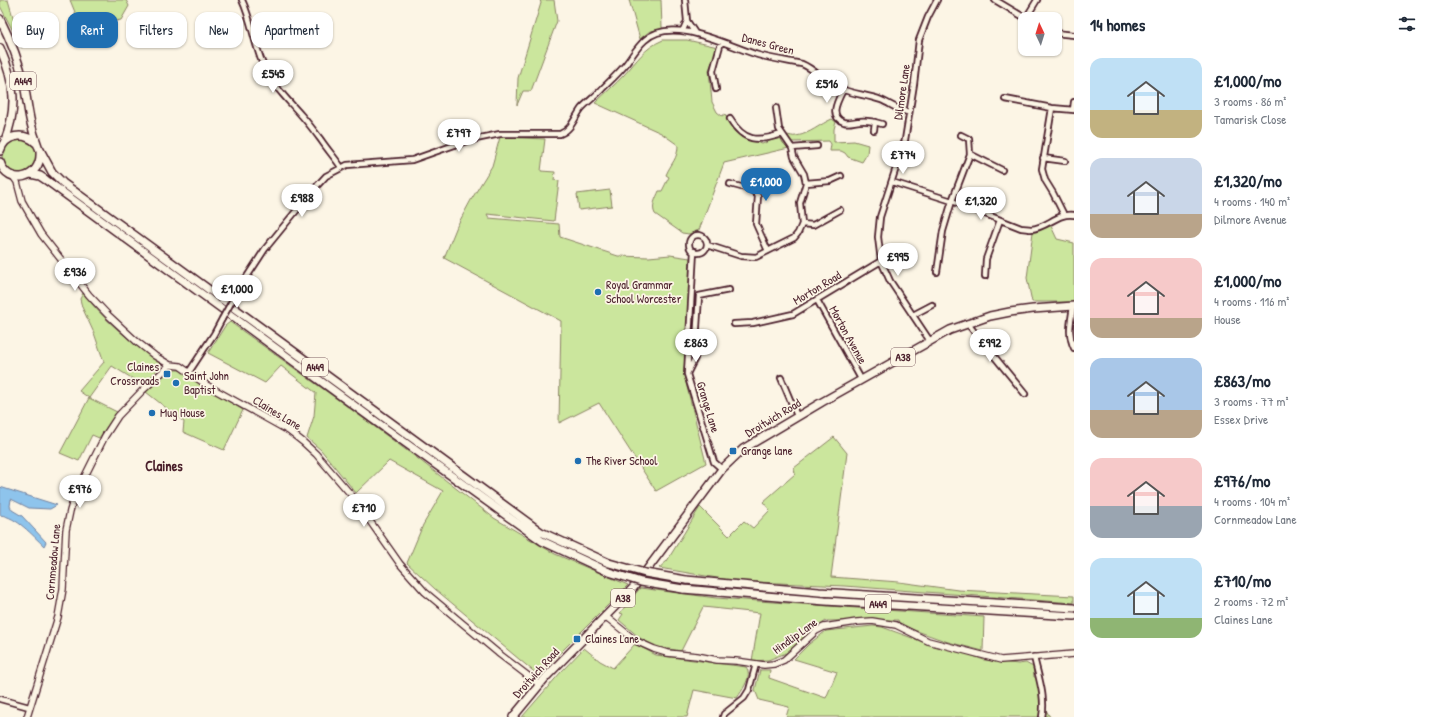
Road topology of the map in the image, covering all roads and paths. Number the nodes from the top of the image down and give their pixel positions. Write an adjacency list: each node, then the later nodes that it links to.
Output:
1 (242, 0): 38 (street)
2 (685, 0): 9 (street)
3 (938, 0): 23 (street, Dilmore Lane)
4 (996, 0): 7 (street)
5 (1036, 0): 6 (street)
6 (1030, 12)
7 (1018, 13)
8 (0, 19): 31 (main road, A449)
9 (688, 21): 10 (street); 11 (street)
10 (683, 30): 11 (street, Danes Green); 38 (street, Danes Green)
11 (696, 33): 14 (street, Danes Green)
12 (1062, 34): 13 (street)
13 (1074, 35)
14 (721, 42): 16 (street); 17 (street, Danes Green)
15 (0, 48): 32 (main road, A449)
16 (716, 89)
17 (843, 90): 23 (street, Danes Green); 25 (street)
18 (1005, 99): 21 (street)
19 (1074, 102): 22 (street)
20 (776, 108): 28 (street)
21 (1052, 108): 22 (street); 35 (street)
22 (1073, 110)
23 (909, 112): 44 (street, Dilmore Lane)
24 (730, 118): 28 (street)
25 (875, 122): 26 (street); 27 (street)
26 (882, 124)
27 (874, 130)
28 (782, 134): 33 (street)
29 (961, 135): 34 (street)
30 (817, 146): 33 (street)
31 (39, 147): 32 (main road); 42 (main road); 77 (main road, A449, bridge)
32 (1, 148)
33 (792, 148): 45 (street)
34 (970, 154): 39 (street); 48 (street)
35 (1043, 158): 36 (street); 50 (street)
36 (1064, 161)
37 (0, 162): 41 (main road)
38 (341, 167): 70 (street, bridge)
39 (1002, 170)
40 (0, 171): 41 (main road)
41 (10, 174): 42 (main road); 47 (street, Claines Lane)
42 (28, 175): 47 (street); 79 (main road, A449, bridge)
43 (841, 176): 45 (street)
44 (892, 182): 48 (street); 57 (street, Dilmore Lane)
45 (806, 183): 53 (street)
46 (730, 184): 56 (street)
47 (18, 189): 69 (street, Claines Lane)
48 (952, 201): 52 (street); 58 (street)
49 (840, 210): 53 (street)
50 (1064, 215): 51 (street); 52 (street)
51 (1074, 215)
52 (1000, 220): 59 (street)
53 (802, 224): 56 (street)
54 (707, 245): 55 (street); 55 (street); 56 (street)
55 (694, 251): 71 (street, Grange Lane)
56 (768, 251)
57 (882, 261): 61 (street, Morton Road); 64 (street, Dilmore Lane)
58 (937, 272)
59 (985, 276)
60 (728, 290): 71 (street)
61 (817, 300): 66 (street, Morton Road); 73 (street, Morton Avenue)
62 (932, 305): 64 (street)
63 (1073, 306): 65 (main road, Droitwich Road / A38); 68 (street)
64 (913, 315): 67 (street, Dilmore Lane)
65 (968, 323): 67 (main road, Droitwich Road / A38); 74 (street)
66 (734, 324)
67 (930, 341): 73 (main road, Droitwich Road / A38)
68 (1074, 348)
69 (170, 365): 70 (street, Claines Lane); 85 (street, Cornmeadow Lane)
70 (189, 372): 83 (street, Claines Lane)
71 (687, 374): 76 (street, Grange Lane)
72 (781, 378): 75 (street)
73 (861, 380): 75 (main road, Droitwich Road / A38)
74 (1025, 394)
75 (797, 416): 76 (main road, Droitwich Road / A38)
76 (722, 468): 78 (main road, Droitwich Road / A38)
77 (1074, 608)
78 (606, 616): 82 (street, Hindlip Lane); 83 (main road, Droitwich Road / A38)
79 (1074, 616)
80 (1074, 654): 81 (street, Hindlip Lane)
81 (1034, 657): 82 (street, Hindlip Lane); 89 (street)
82 (756, 664): 88 (street)
83 (540, 684): 87 (main road, Droitwich Road / A38)
84 (0, 699): 85 (street)
85 (29, 707): 86 (street, Cornmeadow Lane)
86 (27, 717)
87 (513, 717)
88 (723, 717)
89 (1042, 717)

